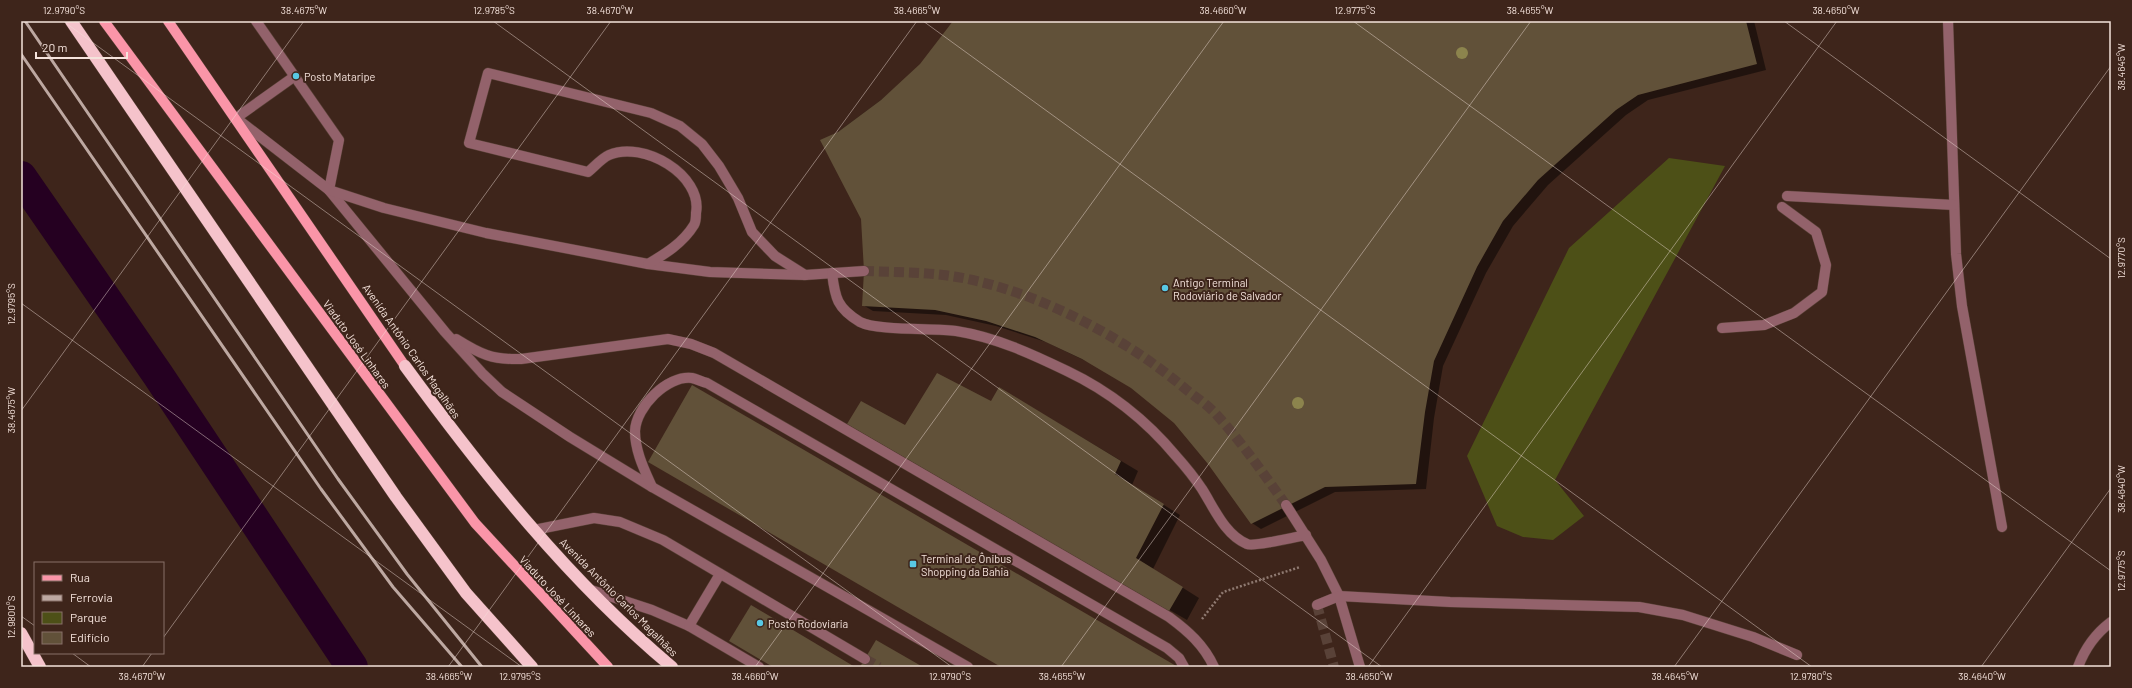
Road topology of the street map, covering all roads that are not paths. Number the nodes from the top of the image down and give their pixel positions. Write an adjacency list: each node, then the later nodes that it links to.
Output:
1 (71, 21): 34 (highway)
2 (104, 21): 35 (main road, Viaduto José Linhares)
3 (168, 21): 7 (main road, Avenida Antônio Carlos Magalhães)
4 (256, 21): 6 (street)
5 (1948, 21): 10 (street)
6 (295, 76): 7 (street); 8 (street)
7 (236, 118): 8 (street); 18 (main road, Avenida Antônio Carlos Magalhães)
8 (329, 190): 12 (street); 17 (street)
9 (1786, 196): 10 (street)
10 (1954, 205): 21 (street)
11 (1782, 207): 16 (street)
12 (648, 264): 15 (street); 15 (street)
13 (864, 271): 14 (street)
14 (832, 273): 15 (street); 23 (street)
15 (805, 275)
16 (1722, 328)
17 (446, 332): 19 (street); 40 (street)
18 (405, 366): 22 (highway, Avenida Antônio Carlos Magalhães)
19 (652, 487): 38 (street); 39 (street)
20 (1286, 505): 23 (street)
21 (2002, 527)
22 (534, 530): 24 (street); 25 (highway, Avenida Antônio Carlos Magalhães)
23 (1306, 535): 26 (street)
24 (720, 574): 29 (street); 32 (street)
25 (591, 590): 29 (street); 36 (highway, Avenida Antônio Carlos Magalhães)
26 (1338, 596): 27 (street); 31 (street); 41 (street)
27 (1317, 605)
28 (2111, 622): 42 (street)
29 (689, 626): 37 (street)
30 (21, 633): 33 (highway)
31 (1797, 654)
32 (865, 659)
33 (40, 667)
34 (532, 667)
35 (608, 667)
36 (672, 667)
37 (759, 667)
38 (968, 667)
39 (1184, 667)
40 (1214, 667)
41 (1360, 667)
42 (2078, 667)

